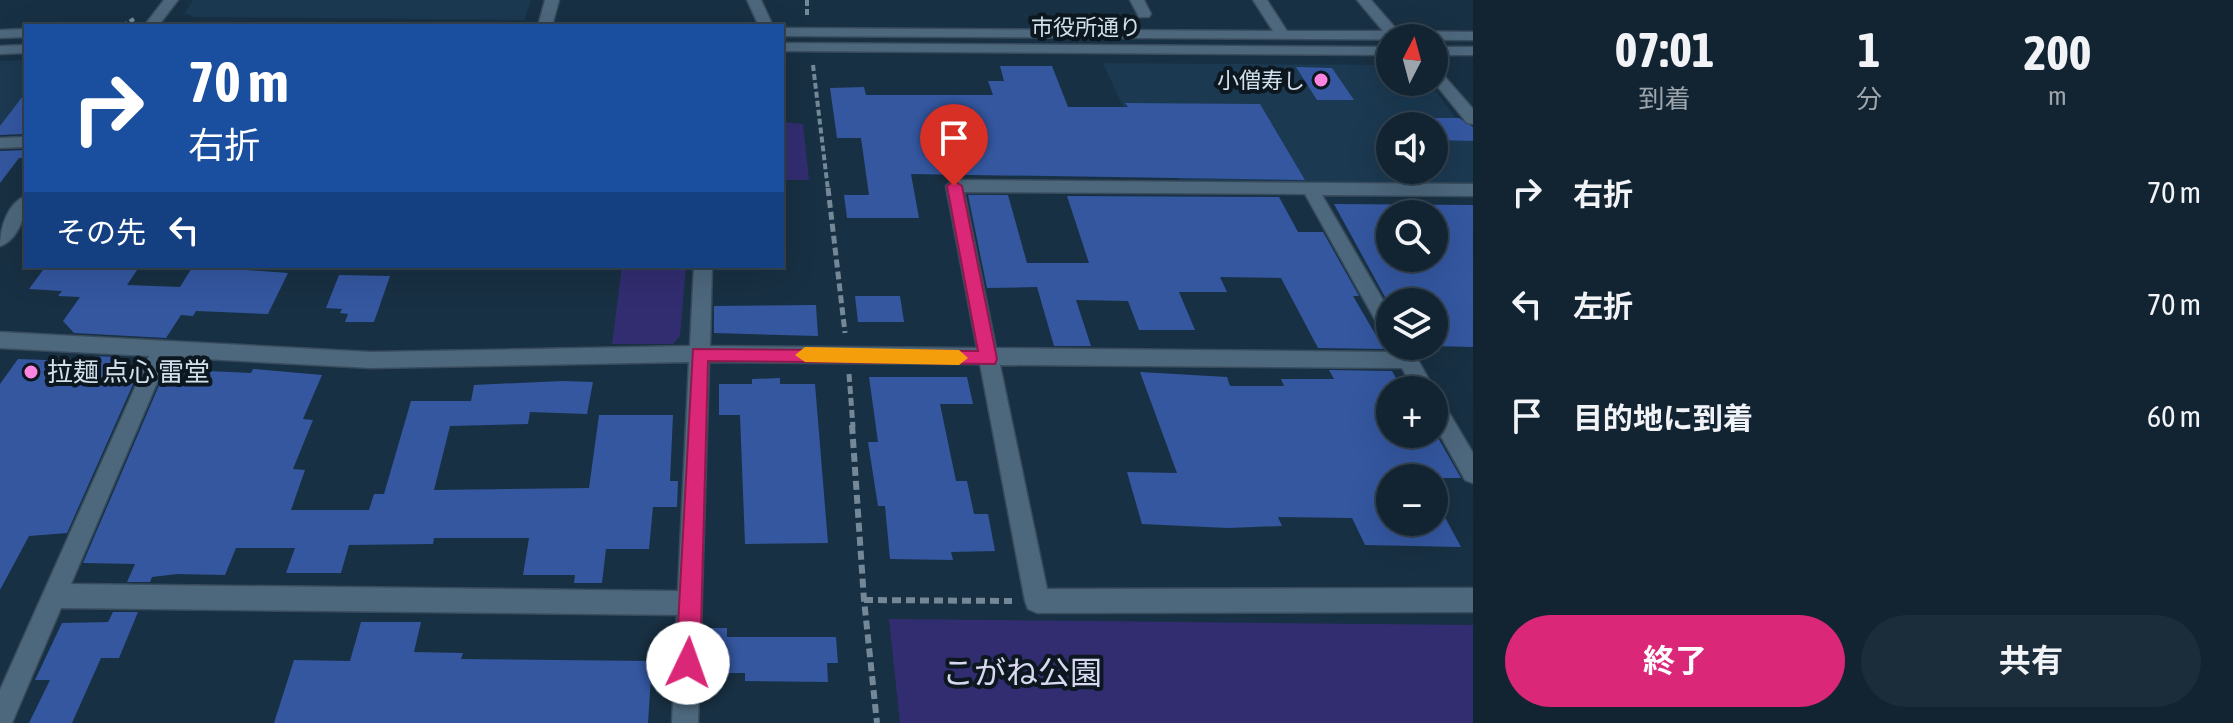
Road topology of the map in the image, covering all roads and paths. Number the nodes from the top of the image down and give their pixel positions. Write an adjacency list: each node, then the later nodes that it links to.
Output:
1 (171, 0): 8 (street)
2 (552, 0): 9 (street)
3 (754, 0): 10 (street)
4 (1137, 0): 7 (street)
5 (1260, 0): 15 (street)
6 (1364, 0): 11 (street)
7 (1144, 14)
8 (153, 24)
9 (546, 24)
10 (765, 24)
11 (1381, 24)
12 (784, 32): 15 (street, 市役所通り)
13 (24, 33): 14 (street)
14 (0, 34)
15 (1284, 36): 18 (street, 市役所通り)
16 (1473, 36): 17 (street, 市役所通り)
17 (1448, 38)
18 (1376, 41)
19 (1376, 42): 20 (street, 市役所通り)
20 (784, 47)
21 (24, 49): 22 (street)
22 (0, 50)
23 (1448, 51): 24 (street)
24 (1473, 51)
25 (1448, 90): 26 (street)
26 (1473, 119)
27 (24, 142): 28 (street)
28 (0, 143)
29 (1311, 190): 30 (street); 34 (street); 39 (street)
30 (1473, 190)
31 (24, 205): 32 (street)
32 (0, 240)
33 (703, 268): 38 (street)
34 (1376, 304)
35 (0, 340): 36 (street)
36 (162, 349): 38 (street); 42 (street)
37 (1376, 353): 39 (street)
38 (699, 354): 39 (street); 46 (street)
39 (988, 359): 45 (street)
40 (1448, 429): 41 (street)
41 (1473, 473)
42 (52, 596): 46 (street); 47 (street)
43 (864, 600): 45 (path)
44 (1473, 600): 45 (street)
45 (1037, 601)
46 (691, 603): 48 (street)
47 (0, 720)
48 (685, 723)

